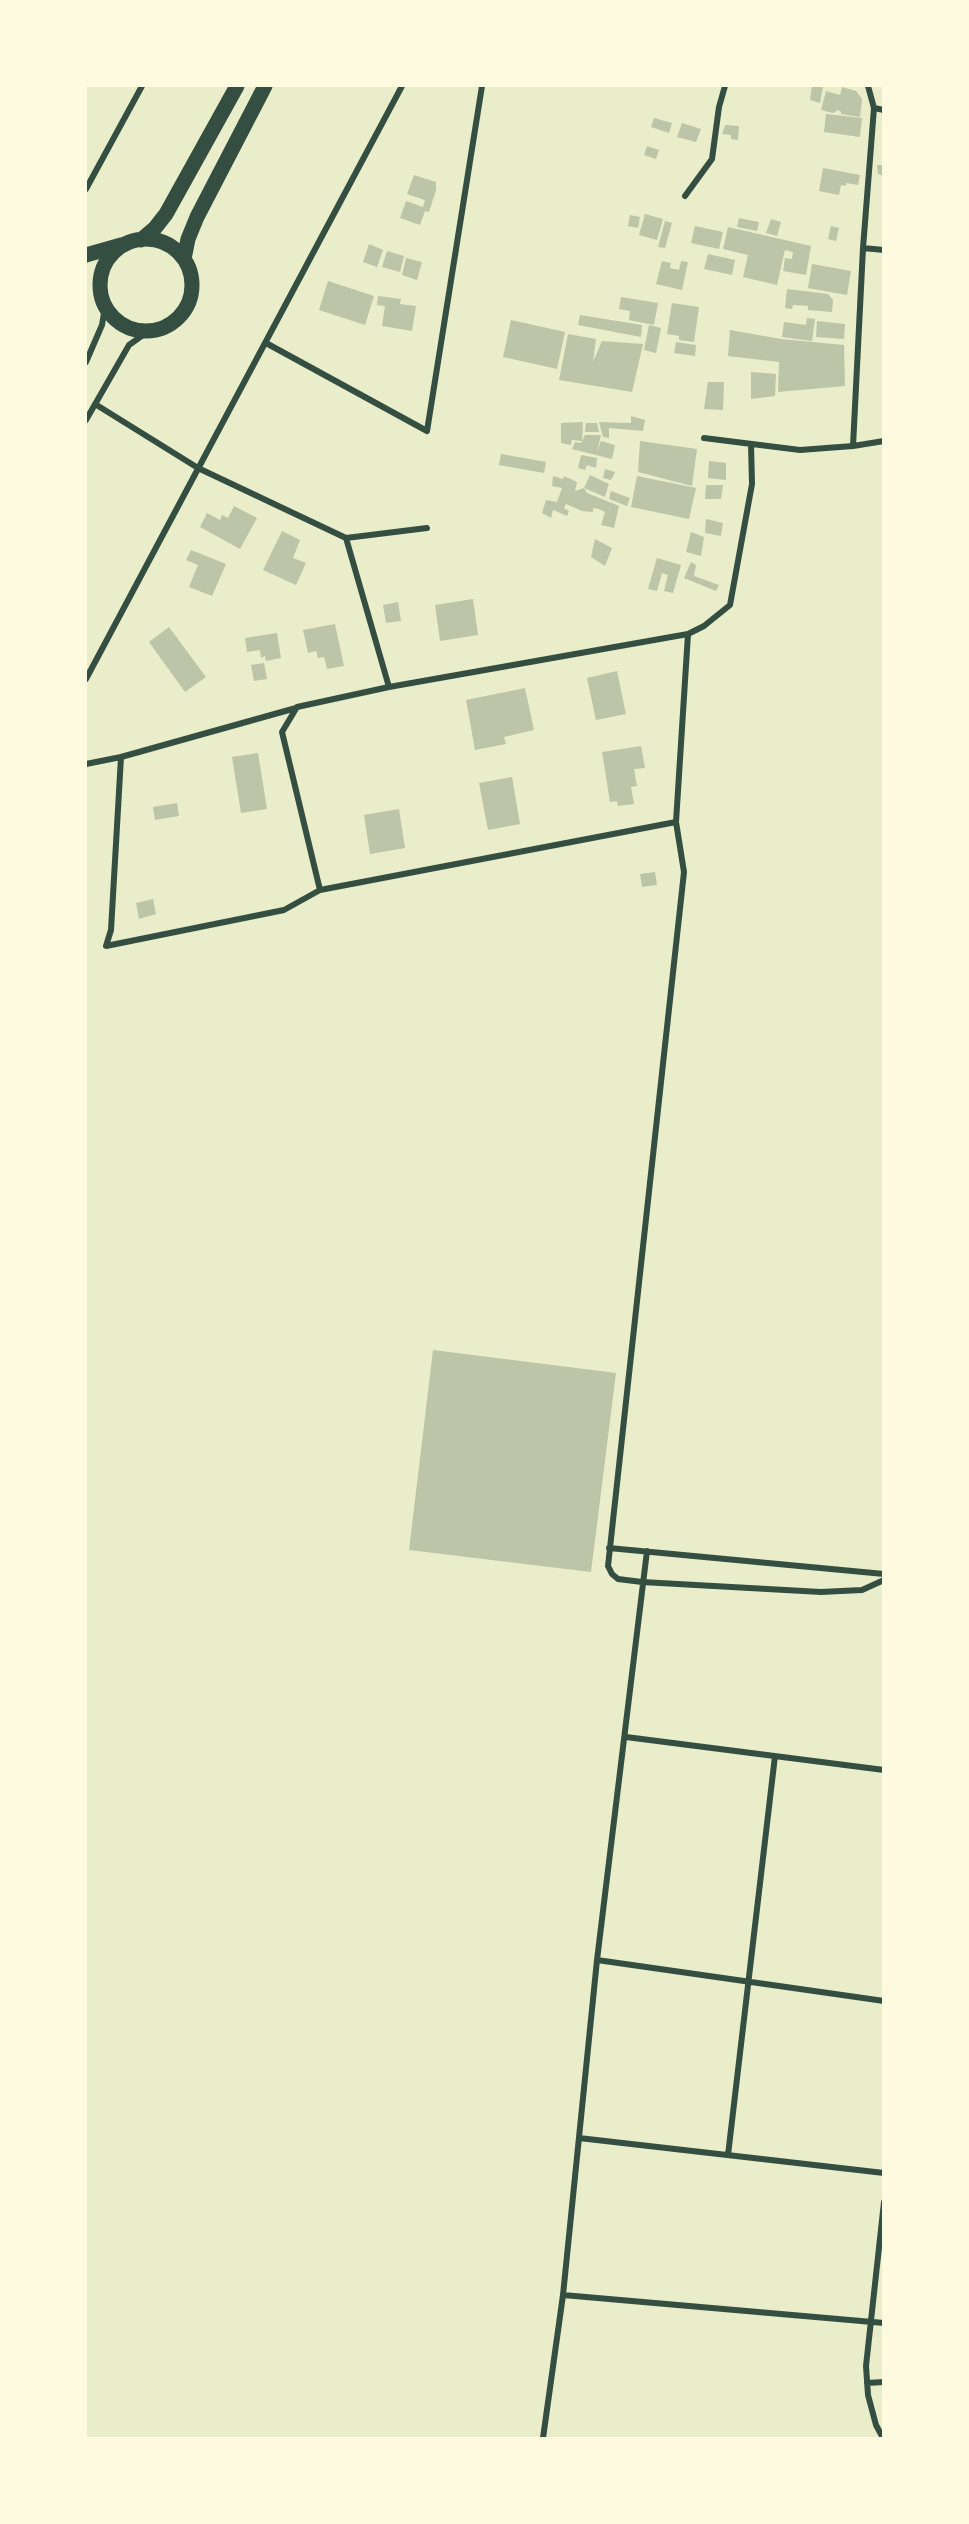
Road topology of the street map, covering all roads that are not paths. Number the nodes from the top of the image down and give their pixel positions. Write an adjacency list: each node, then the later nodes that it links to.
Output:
1 (142, 86): 10 (street)
2 (237, 86): 12 (main road)
3 (265, 86): 16 (main road)
4 (402, 86): 20 (street)
5 (482, 86): 20 (street)
6 (725, 86): 11 (street)
7 (868, 86): 8 (street)
8 (874, 108): 9 (street); 13 (street)
9 (884, 110)
10 (86, 189)
11 (685, 196)
12 (134, 242): 15 (main road); 16 (main road); 18 (main road)
13 (863, 248): 14 (street); 27 (street)
14 (884, 250)
15 (86, 255)
16 (184, 259): 19 (main road)
17 (86, 291): 18 (main road)
18 (104, 304): 19 (main road); 21 (street)
19 (150, 330): 22 (street)
20 (266, 343): 28 (street)
21 (86, 362)
22 (95, 404): 23 (street); 28 (street)
23 (86, 420)
24 (704, 438): 26 (street)
25 (884, 441): 27 (street)
26 (751, 444): 27 (street); 31 (street)
27 (853, 446)
28 (198, 468): 30 (street); 32 (street)
29 (427, 528): 30 (street)
30 (346, 538): 33 (street)
31 (688, 634): 33 (street); 37 (street)
32 (86, 680)
33 (389, 687): 34 (street)
34 (297, 707): 35 (street); 38 (street)
35 (121, 757): 36 (street); 38 (street)
36 (86, 764)
37 (676, 822): 38 (street); 39 (street)
38 (320, 890)
39 (609, 1548): 40 (street); 43 (street)
40 (647, 1551): 41 (street); 43 (street)
41 (884, 1574)
42 (884, 1580): 43 (street)
43 (642, 1582): 44 (street)
44 (626, 1737): 45 (street); 47 (street)
45 (775, 1756): 46 (street); 48 (street)
46 (884, 1770)
47 (597, 1960): 48 (street); 50 (street)
48 (750, 1982): 49 (street); 51 (street)
49 (884, 2001)
50 (579, 2138): 51 (street); 54 (street)
51 (728, 2155): 52 (street)
52 (884, 2173)
53 (884, 2202): 55 (street)
54 (563, 2295): 55 (street); 59 (street)
55 (871, 2322): 56 (street); 58 (street)
56 (884, 2323)
57 (884, 2382): 58 (street)
58 (867, 2383): 60 (street)
59 (543, 2439)
60 (883, 2439)

